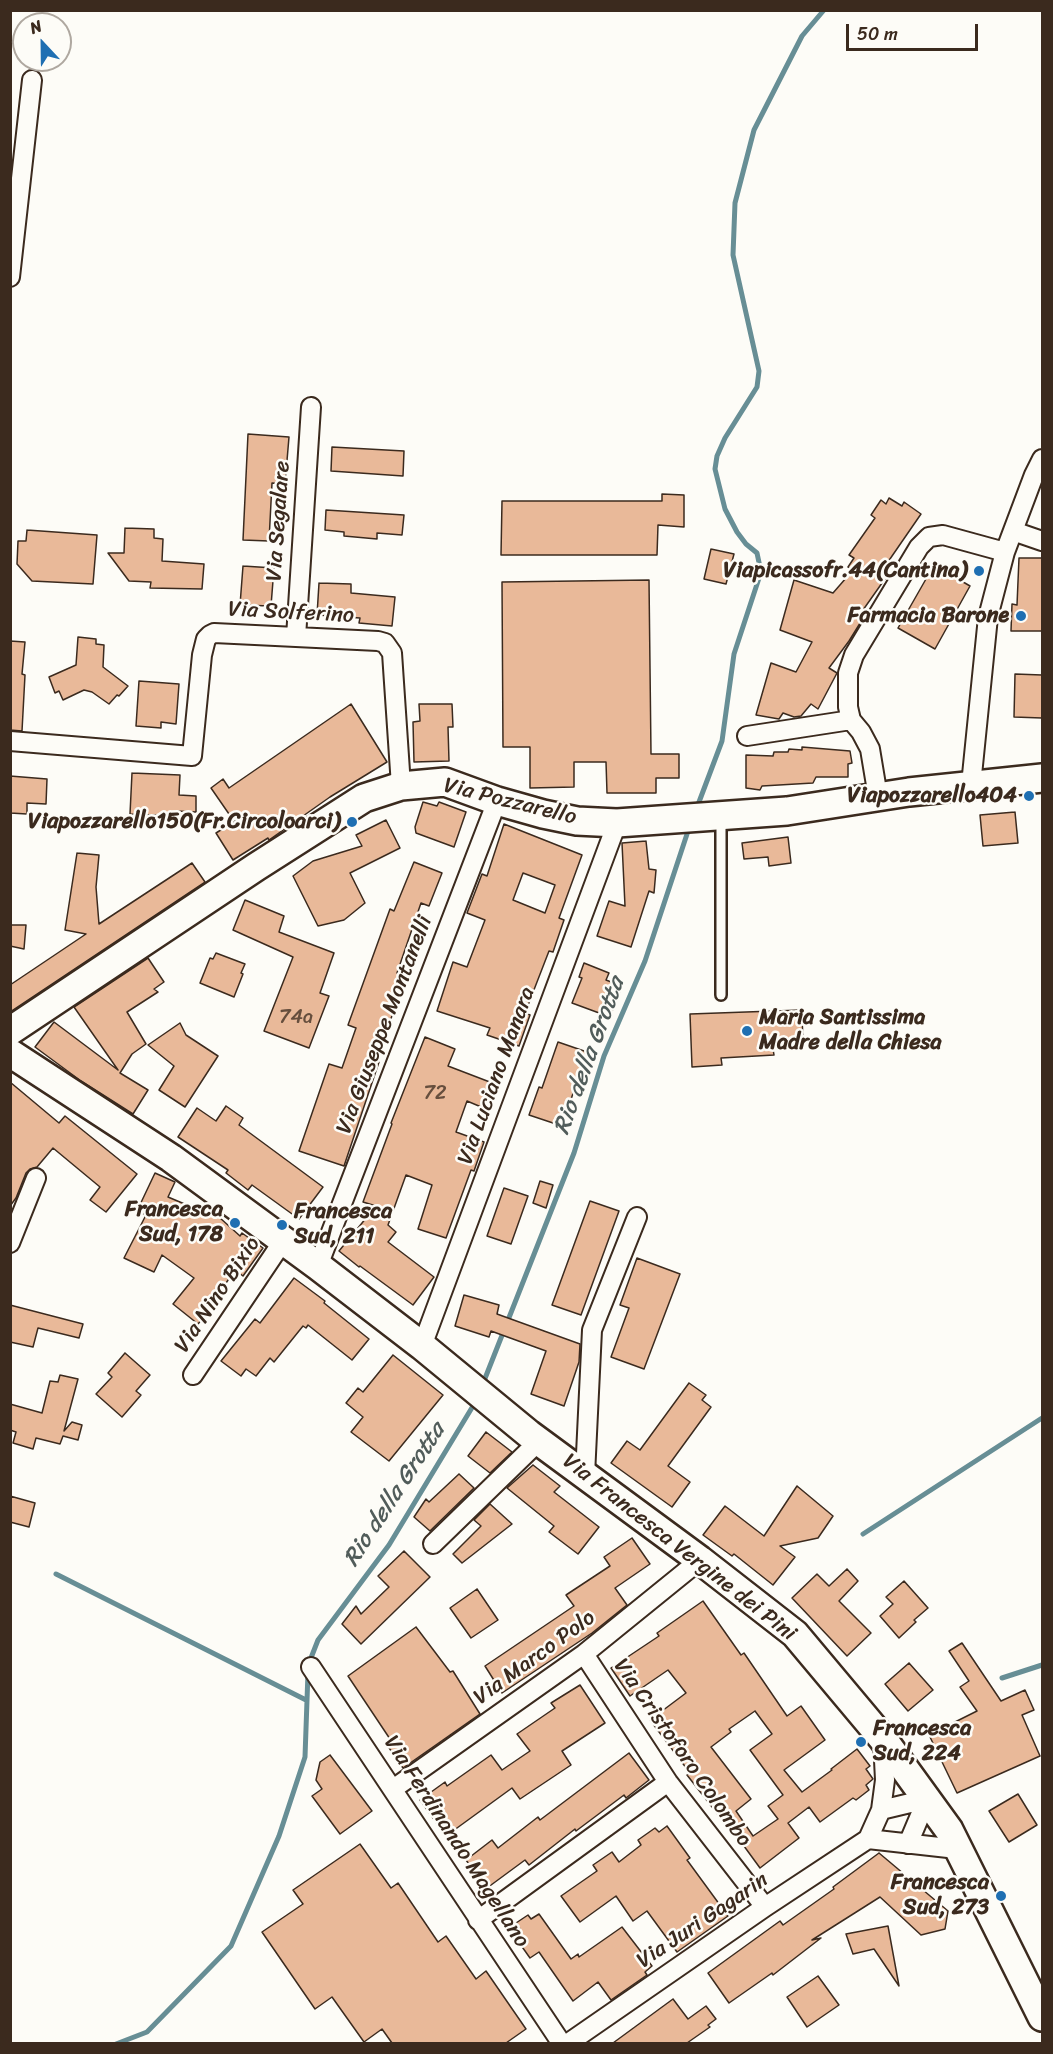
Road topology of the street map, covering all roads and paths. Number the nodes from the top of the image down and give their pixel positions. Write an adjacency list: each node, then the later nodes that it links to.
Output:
1 (32, 80): 2 (street)
2 (10, 278)
3 (311, 407): 8 (street, Via Segalare)
4 (1040, 470): 5 (street)
5 (1013, 531): 6 (street); 7 (street)
6 (1042, 541)
7 (1005, 552): 9 (street); 13 (street)
8 (296, 637): 11 (street, Via Solferino); 14 (street, Via Solferino)
9 (851, 720): 10 (street); 15 (street)
10 (747, 736)
11 (10, 741)
12 (1042, 778): 13 (street, Via Pozzarello)
13 (971, 785): 15 (street, Via Pozzarello)
14 (401, 786): 16 (street, Via Pozzarello); 20 (street, Via Pozzarello)
15 (878, 797): 17 (street, Via Pozzarello)
16 (497, 801): 18 (street, Via Pozzarello); 26 (street, Via Giuseppe Montanelli)
17 (715, 816): 18 (street, Via Pozzarello); 19 (lane)
18 (617, 823): 27 (street, Via Luciano Manara)
19 (722, 995)
20 (10, 1031)
21 (10, 1053): 24 (street, Via Francesca Vergine dei Pini)
22 (36, 1178): 25 (street)
23 (637, 1217): 30 (street)
24 (283, 1241): 26 (street, Via Francesca Vergine dei Pini); 28 (street, Via Nino Bixio)
25 (10, 1243)
26 (318, 1266): 27 (street, Via Francesca Vergine dei Pini)
27 (422, 1346): 29 (street, Via Francesca Vergine dei Pini)
28 (193, 1375)
29 (540, 1441): 30 (street, Via Francesca Vergine dei Pini); 31 (street)
30 (585, 1475): 32 (street, Via Francesca Vergine dei Pini)
31 (433, 1544)
32 (700, 1560): 33 (street, Via Marco Polo); 35 (street, Via Francesca Vergine dei Pini)
33 (584, 1654): 36 (street, Via Cristoforo Colombo); 37 (street, Via Marco Polo)
34 (311, 1667): 37 (street, Via Ferdinando Magellano)
35 (883, 1739): 38 (street, Via Francesca Vergine dei Pini); 39 (street)
36 (668, 1782): 43 (street, Via Cristoforo Colombo); 44 (street)
37 (393, 1789): 44 (street, Via Ferdinando Magellano)
38 (927, 1799): 39 (street); 41 (street); 42 (street, Via Francesca Vergine dei Pini)
39 (881, 1810): 40 (street)
40 (868, 1839): 41 (street); 43 (street, Via Juri Gagarin)
41 (908, 1844): 42 (street)
42 (957, 1849): 45 (street, Via Francesca Vergine dei Pini)
43 (765, 1907): 47 (street, Via Juri Gagarin)
44 (478, 1920): 46 (street, Via Ferdinando Magellano)
45 (1042, 2017)
46 (562, 2043)
47 (567, 2043)

